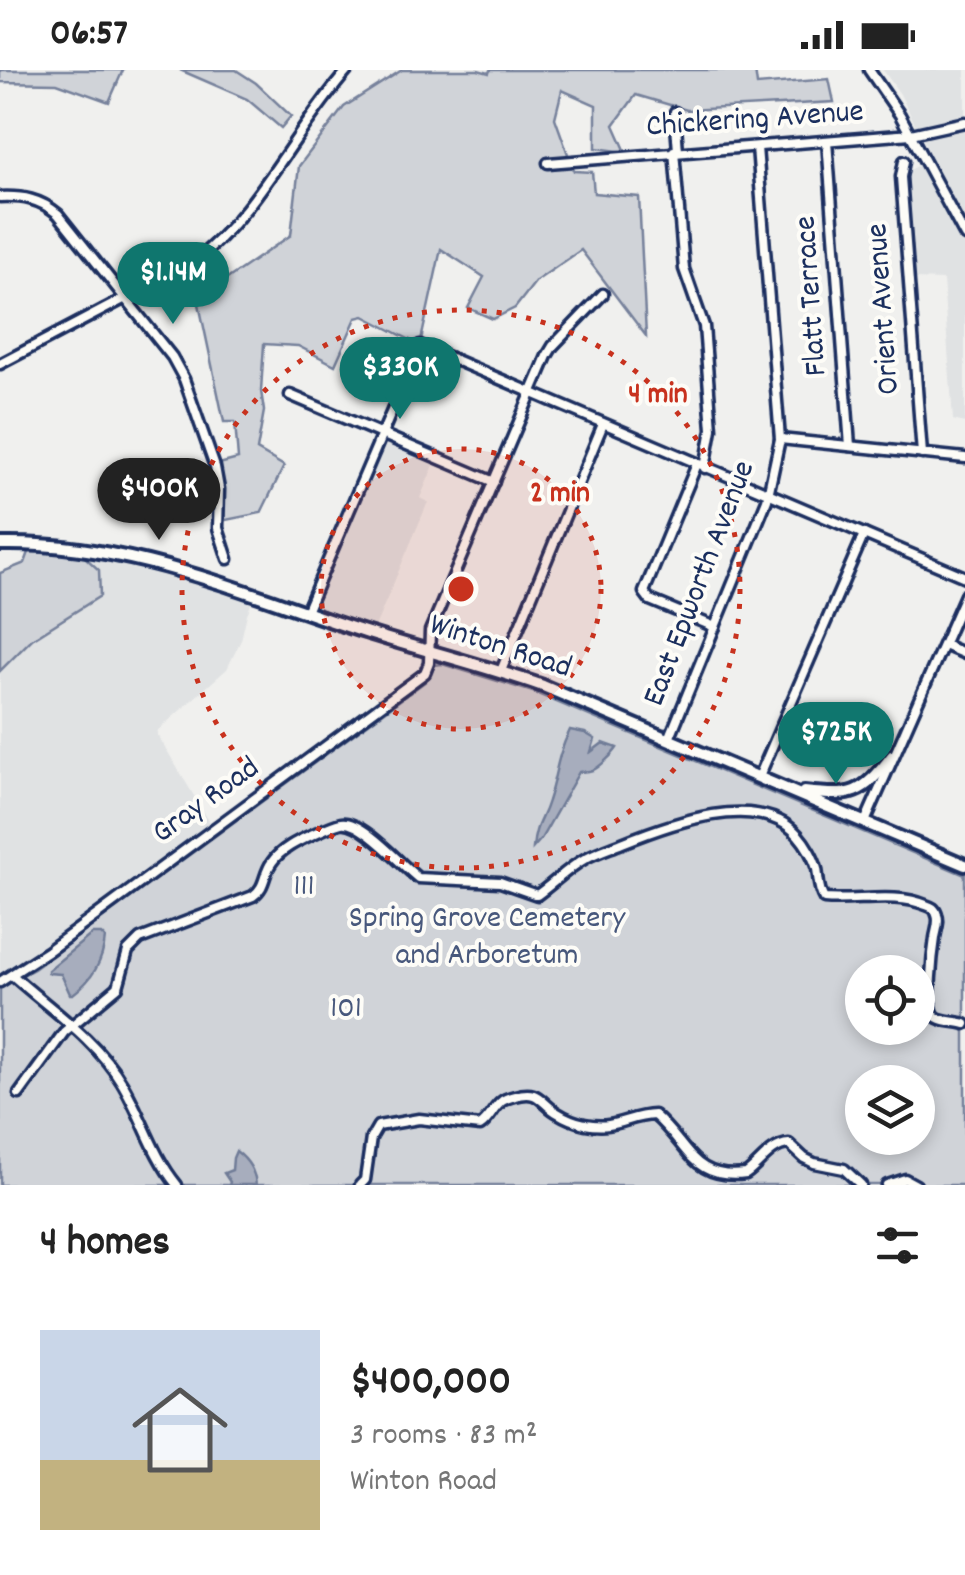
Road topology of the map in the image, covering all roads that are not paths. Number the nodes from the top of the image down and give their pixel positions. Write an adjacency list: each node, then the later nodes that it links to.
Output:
1 (348, 70): 14 (street)
2 (869, 70): 5 (street)
3 (674, 112): 8 (street)
4 (965, 122): 5 (street, Chickering Avenue)
5 (911, 134): 6 (street, Chickering Avenue); 12 (street)
6 (827, 141): 7 (street, Chickering Avenue); 21 (street, Flatt Terrace)
7 (757, 146): 8 (street, Chickering Avenue); 20 (street, East Epworth Avenue)
8 (676, 151): 10 (street, Chickering Avenue); 24 (street)
9 (904, 161): 22 (street, Orient Avenue)
10 (548, 163)
11 (0, 196): 14 (street)
12 (965, 236)
13 (602, 294): 16 (street)
14 (126, 298): 15 (street); 29 (street)
15 (0, 364)
16 (531, 392): 18 (street); 19 (street); 25 (street)
17 (290, 395): 19 (street)
18 (603, 424): 24 (street); 37 (street)
19 (383, 435): 25 (street); 32 (street)
20 (780, 439): 21 (street); 26 (street, East Epworth Avenue)
21 (850, 446): 22 (street)
22 (922, 454): 23 (street)
23 (965, 458)
24 (701, 466): 26 (street); 33 (street)
25 (494, 482): 35 (street)
26 (768, 494): 27 (street); 33 (street, East Epworth Avenue)
27 (864, 534): 30 (street); 40 (street)
28 (0, 544): 32 (main road, Winton Road)
29 (228, 559)
30 (965, 577)
31 (965, 595): 34 (street)
32 (306, 612): 35 (main road, Winton Road)
33 (715, 626): 38 (street, East Epworth Avenue)
34 (944, 644): 36 (street); 39 (street)
35 (430, 651): 37 (main road, Winton Road); 44 (street, Gray Road)
36 (965, 654)
37 (500, 671): 38 (main road, Winton Road)
38 (668, 739): 40 (main road, Winton Road)
39 (892, 756): 41 (main road); 42 (street)
40 (759, 778): 41 (main road, Winton Road)
41 (793, 791): 42 (main road, Winton Road)
42 (865, 822): 43 (main road, Winton Road)
43 (965, 865)
44 (12, 975): 45 (street, Gray Road); 47 (street)
45 (0, 982)
46 (965, 1024): 47 (street)
47 (70, 1025): 48 (street); 49 (street)
48 (19, 1094)
49 (176, 1185)
50 (360, 1185): 51 (street)
51 (861, 1185)
52 (887, 1185): 53 (street)
53 (916, 1185)

